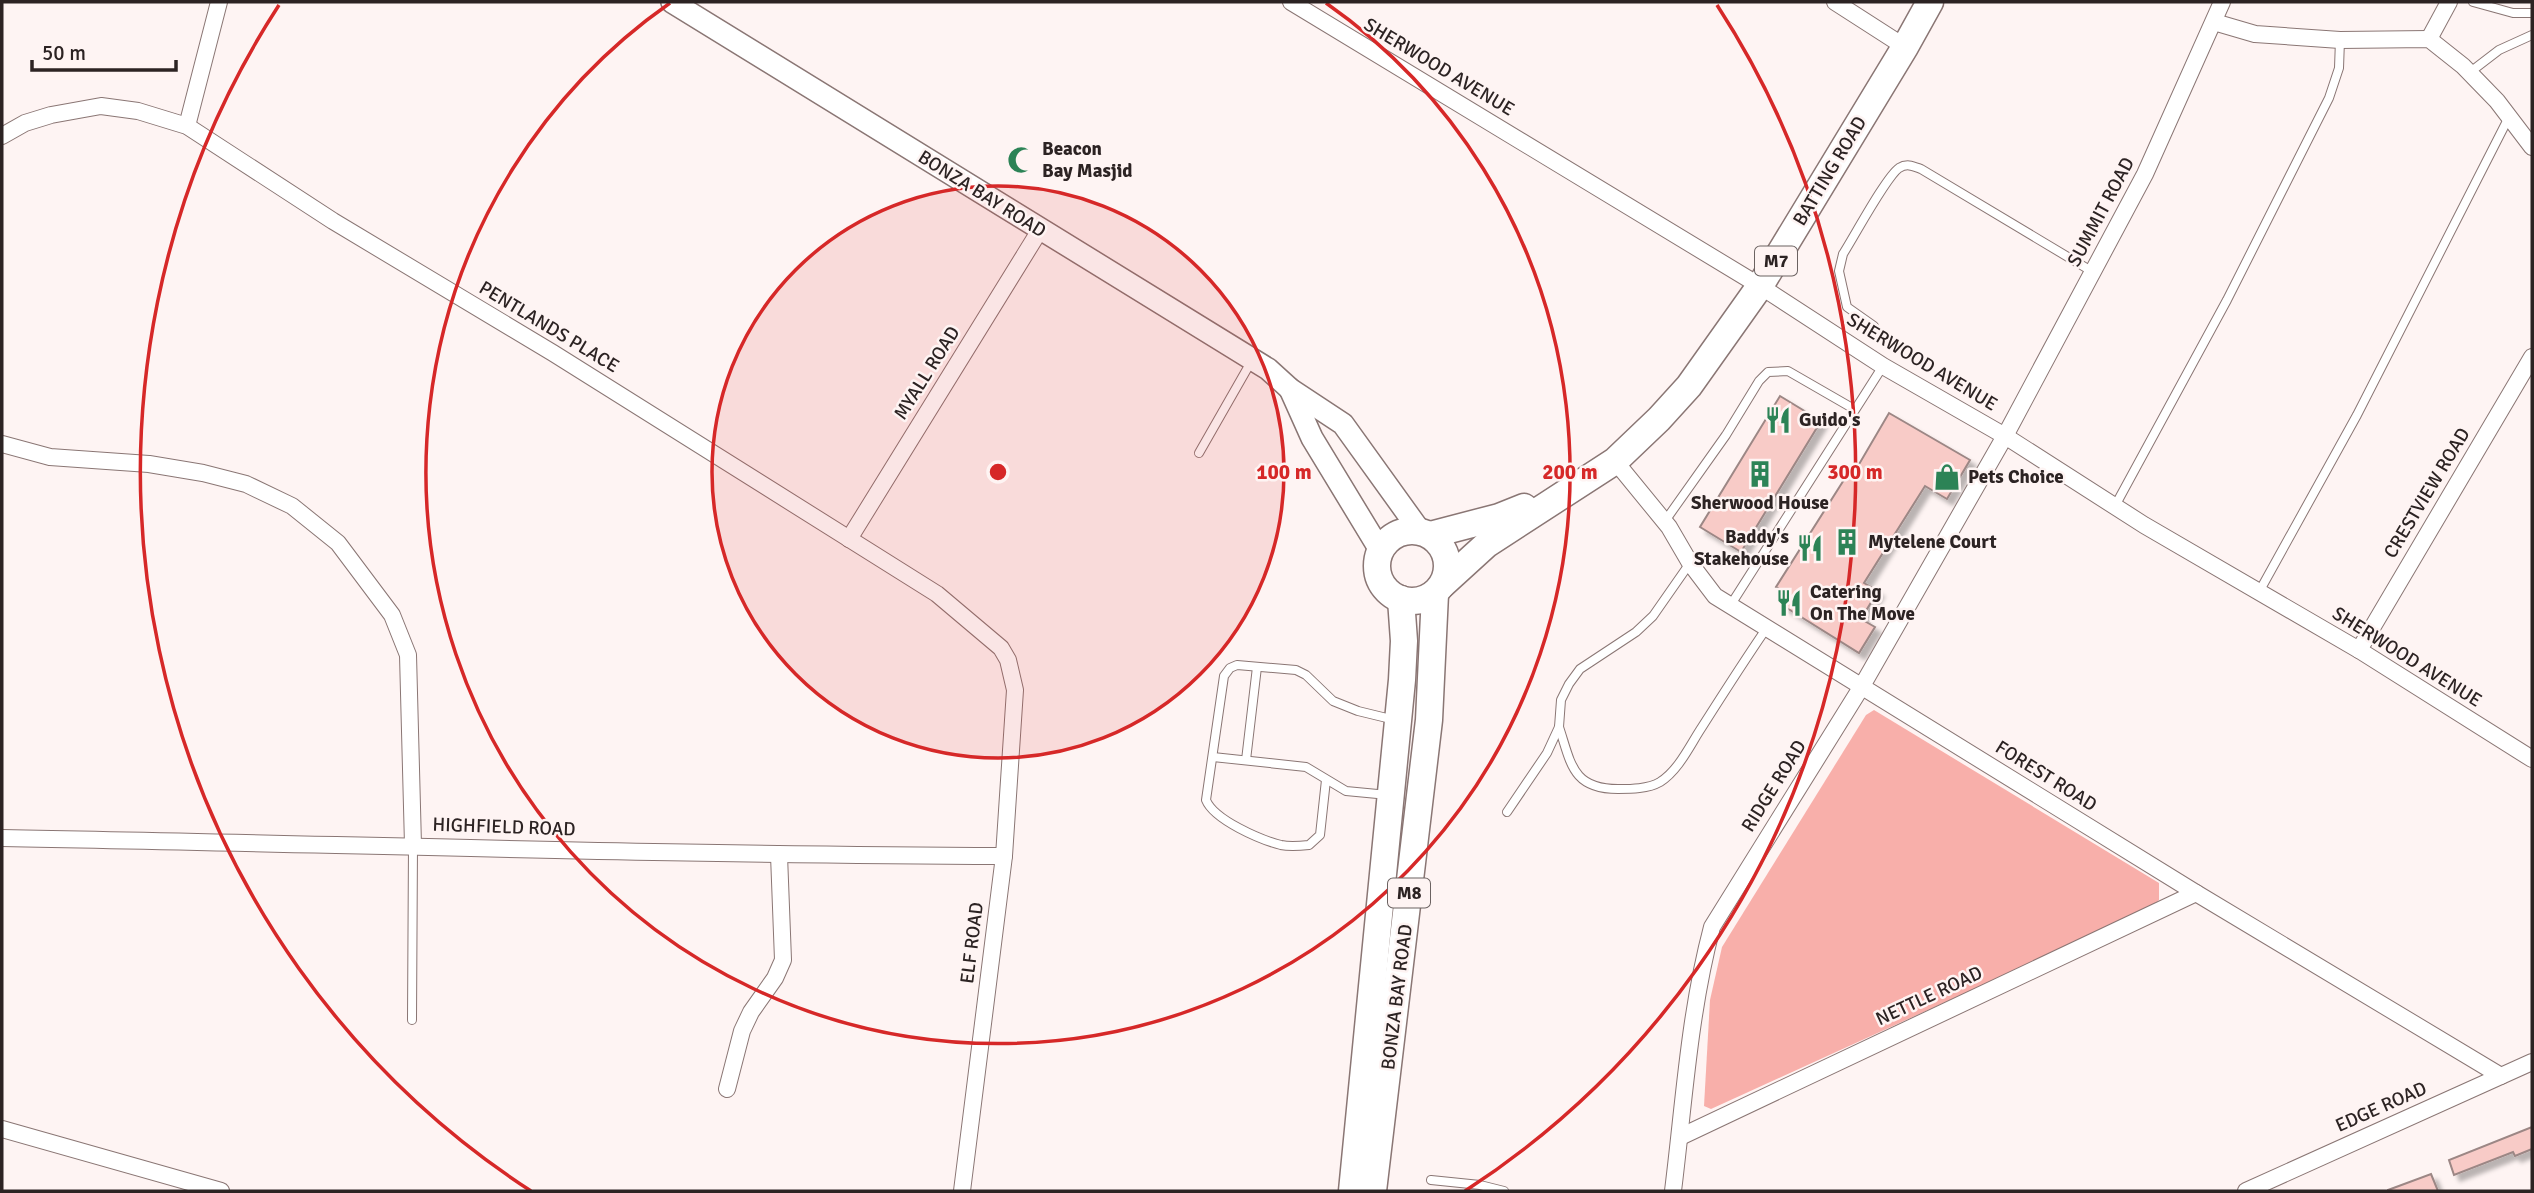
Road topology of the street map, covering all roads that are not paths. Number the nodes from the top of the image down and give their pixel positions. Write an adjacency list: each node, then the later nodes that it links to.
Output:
1 (219, 2): 17 (street)
2 (671, 2): 20 (street, BONZA BAY ROAD)
3 (1291, 2): 22 (street, SHERWOOD AVENUE)
4 (1835, 2): 14 (street)
5 (1930, 2): 14 (main road, BATTING ROAD / M7)
6 (2222, 2): 10 (street, SUMMIT ROAD)
7 (2448, 2): 13 (street)
8 (2473, 2): 9 (lane)
9 (2532, 13)
10 (2214, 22): 12 (street); 21 (street, SUMMIT ROAD)
11 (2532, 35): 15 (lane)
12 (2340, 40): 13 (street); 34 (lane)
13 (2429, 40): 15 (street)
14 (1905, 47): 22 (main road, BATTING ROAD / M7)
15 (2469, 73): 16 (street)
16 (2509, 117): 19 (street); 41 (lane)
17 (187, 126): 18 (street, PENTLANDS PLACE); 37 (street, PENTLANDS PLACE)
18 (2, 136)
19 (2532, 147)
20 (1040, 230): 25 (street, BONZA BAY ROAD); 37 (street, MYALL ROAD)
21 (2093, 272): 23 (lane); 29 (street, SUMMIT ROAD)
22 (1760, 286): 26 (street, SHERWOOD AVENUE); 32 (main road, BATTING ROAD / M7)
23 (1874, 326)
24 (2532, 357): 45 (street, CRESTVIEW ROAD)
25 (1253, 359): 27 (street, BONZA BAY ROAD); 31 (lane)
26 (1883, 366): 28 (lane); 29 (street, SHERWOOD AVENUE)
27 (1290, 389): 36 (street, BONZA BAY ROAD); 38 (street, BONZA BAY ROAD)
28 (1854, 410): 35 (lane); 43 (lane)
29 (2005, 436): 34 (street, SHERWOOD AVENUE); 47 (street, RIDGE ROAD)
30 (2, 444): 58 (street)
31 (1199, 453)
32 (1615, 461): 33 (main road, BATTING ROAD / M7); 35 (street, FOREST ROAD)
33 (1577, 485): 36 (main road, BATTING ROAD); 40 (main road, BATTING ROAD)
34 (2115, 506): 41 (street, SHERWOOD AVENUE)
35 (1665, 521): 39 (street, FOREST ROAD)
36 (1425, 533): 38 (main road); 40 (main road)
37 (849, 539): 48 (street, PENTLANDS PLACE)
38 (1380, 550): 42 (main road)
39 (1690, 563): 43 (street, FOREST ROAD); 50 (lane)
40 (1438, 589): 42 (main road); 72 (main road, BONZA BAY ROAD / M8)
41 (2259, 592): 45 (street, SHERWOOD AVENUE)
42 (1401, 599): 49 (main road, BONZA BAY ROAD / M8)
43 (1730, 606): 44 (street, FOREST ROAD)
44 (1766, 629): 47 (street, FOREST ROAD); 50 (lane)
45 (2358, 650): 52 (street, SHERWOOD AVENUE)
46 (1257, 667): 49 (lane); 51 (lane); 53 (lane)
47 (1862, 686): 61 (street, FOREST ROAD); 67 (street, RIDGE ROAD)
48 (1015, 698): 60 (street, ELF ROAD)
49 (1398, 721): 55 (main road, BONZA BAY ROAD / M8)
50 (1559, 727): 56 (lane)
51 (1213, 757): 53 (lane); 54 (lane)
52 (2532, 759)
53 (1246, 760): 54 (lane)
54 (1326, 780): 55 (lane)
55 (1391, 796): 71 (main road, BONZA BAY ROAD / M8)
56 (1507, 812)
57 (2, 838): 58 (street, HIGHFIELD ROAD)
58 (413, 845): 59 (street, HIGHFIELD ROAD); 62 (lane)
59 (779, 855): 60 (street, HIGHFIELD ROAD); 65 (street)
60 (1004, 856): 70 (street, ELF ROAD)
61 (2196, 893): 64 (street, FOREST ROAD); 67 (street, NETTLE ROAD)
62 (412, 1020)
63 (2532, 1062): 64 (street, EDGE ROAD)
64 (2501, 1076): 75 (street, EDGE ROAD)
65 (727, 1089)
66 (2, 1129): 69 (street)
67 (1680, 1136): 74 (street, RIDGE ROAD)
68 (1431, 1180): 73 (lane)
69 (221, 1191)
70 (962, 1191)
71 (1352, 1191)
72 (1373, 1191)
73 (1504, 1191)
74 (1673, 1191)
75 (2246, 1191)

